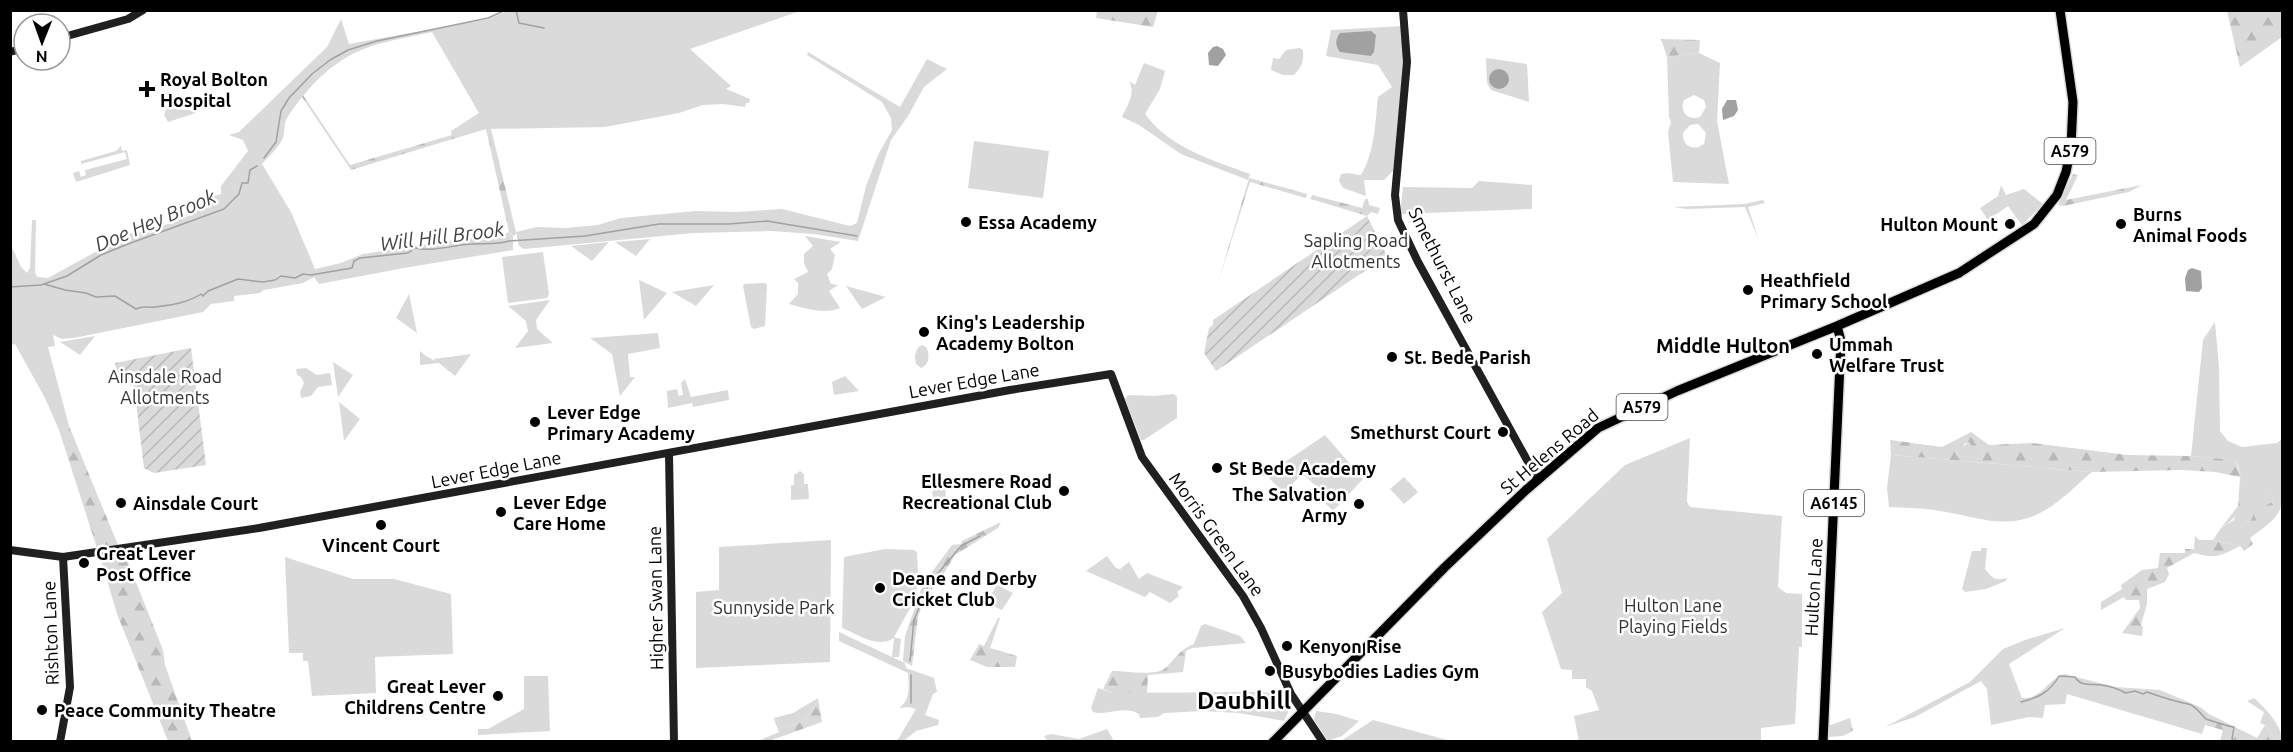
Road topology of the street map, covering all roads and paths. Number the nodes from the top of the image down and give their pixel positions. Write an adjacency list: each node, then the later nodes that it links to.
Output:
1 (143, 10): 4 (street)
2 (1404, 10): 8 (street, Smethurst Lane)
3 (2060, 10): 5 (main road, St Helens Road / A579)
4 (72, 35)
5 (1837, 326): 8 (main road, St Helens Road / A579); 16 (main road, Hulton Lane / A6145)
6 (1111, 374): 7 (street, Lever Edge Lane); 11 (street, Morris Green Lane)
7 (669, 454): 10 (street, Lever Edge Lane); 13 (street, Higher Swan Lane)
8 (1538, 480): 11 (main road, St Helens Road / A579)
9 (10, 550): 10 (street, Lever Edge Lane)
10 (63, 557): 12 (street, Rishton Lane)
11 (1303, 711): 14 (main road, St Helens Road / A579); 15 (street, Morris Green Lane)
12 (60, 741)
13 (674, 741)
14 (1273, 741)
15 (1323, 741)
16 (1823, 741)

